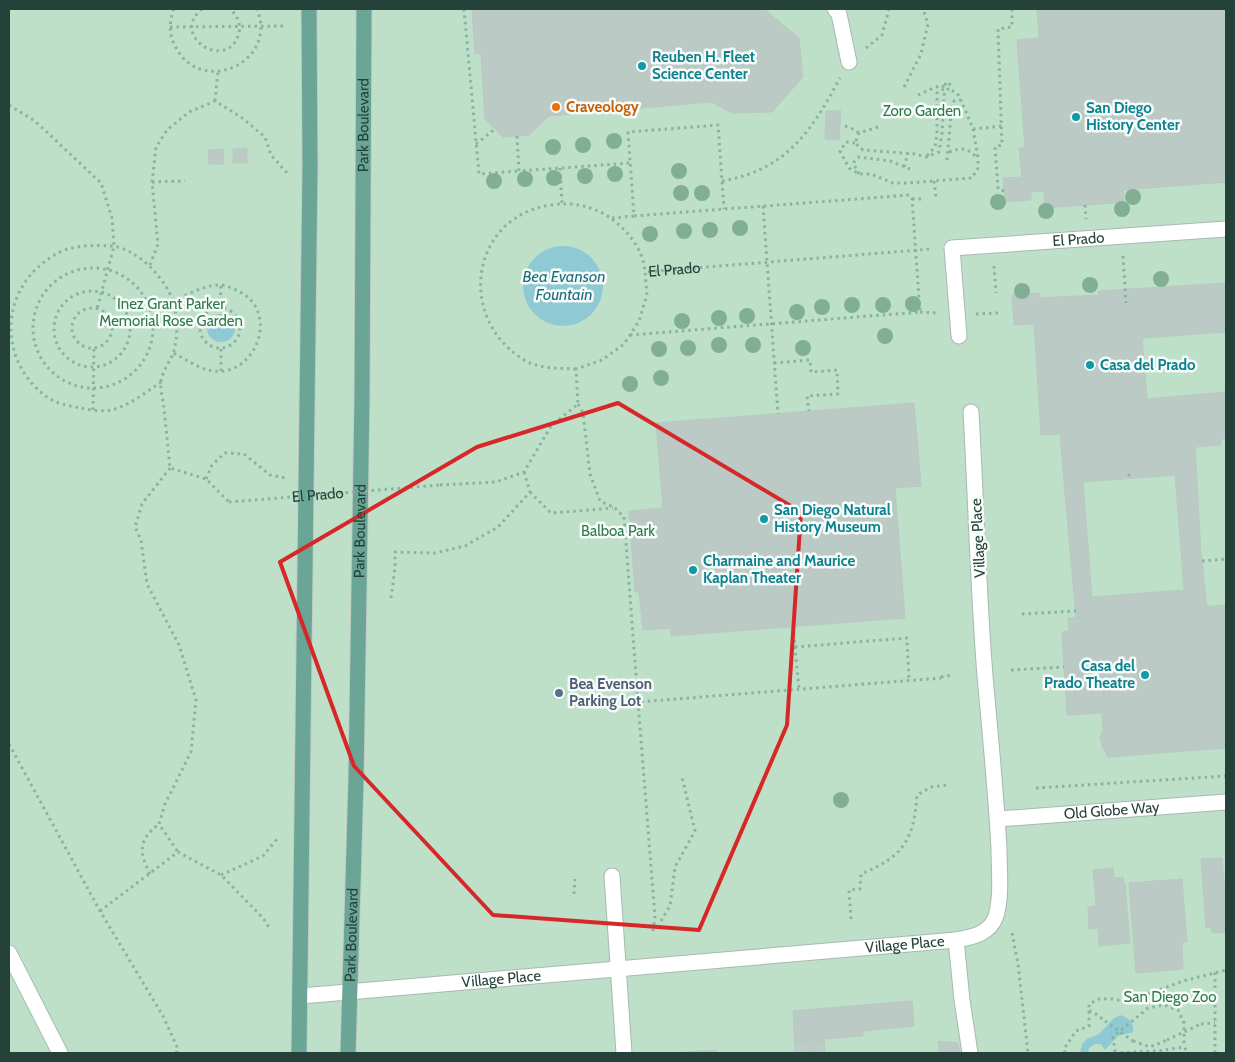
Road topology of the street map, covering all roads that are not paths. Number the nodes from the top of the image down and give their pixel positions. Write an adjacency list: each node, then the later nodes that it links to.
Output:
1 (309, 9): 15 (main road)
2 (364, 9): 14 (main road, Park Boulevard)
3 (835, 9): 4 (street)
4 (849, 62)
5 (1226, 228): 6 (street, El Prado)
6 (959, 336)
7 (971, 412): 9 (street, Village Place)
8 (1226, 802): 9 (street, Old Globe Way)
9 (998, 819): 11 (street, Village Place)
10 (612, 876): 13 (street)
11 (956, 940): 13 (street, Village Place); 20 (street)
12 (9, 953): 16 (street)
13 (618, 969): 14 (street, Village Place); 19 (street)
14 (349, 993): 15 (street, Village Place); 18 (main road, Park Boulevard)
15 (301, 996): 17 (main road)
16 (60, 1053)
17 (299, 1053)
18 (348, 1053)
19 (624, 1053)
20 (970, 1053)

